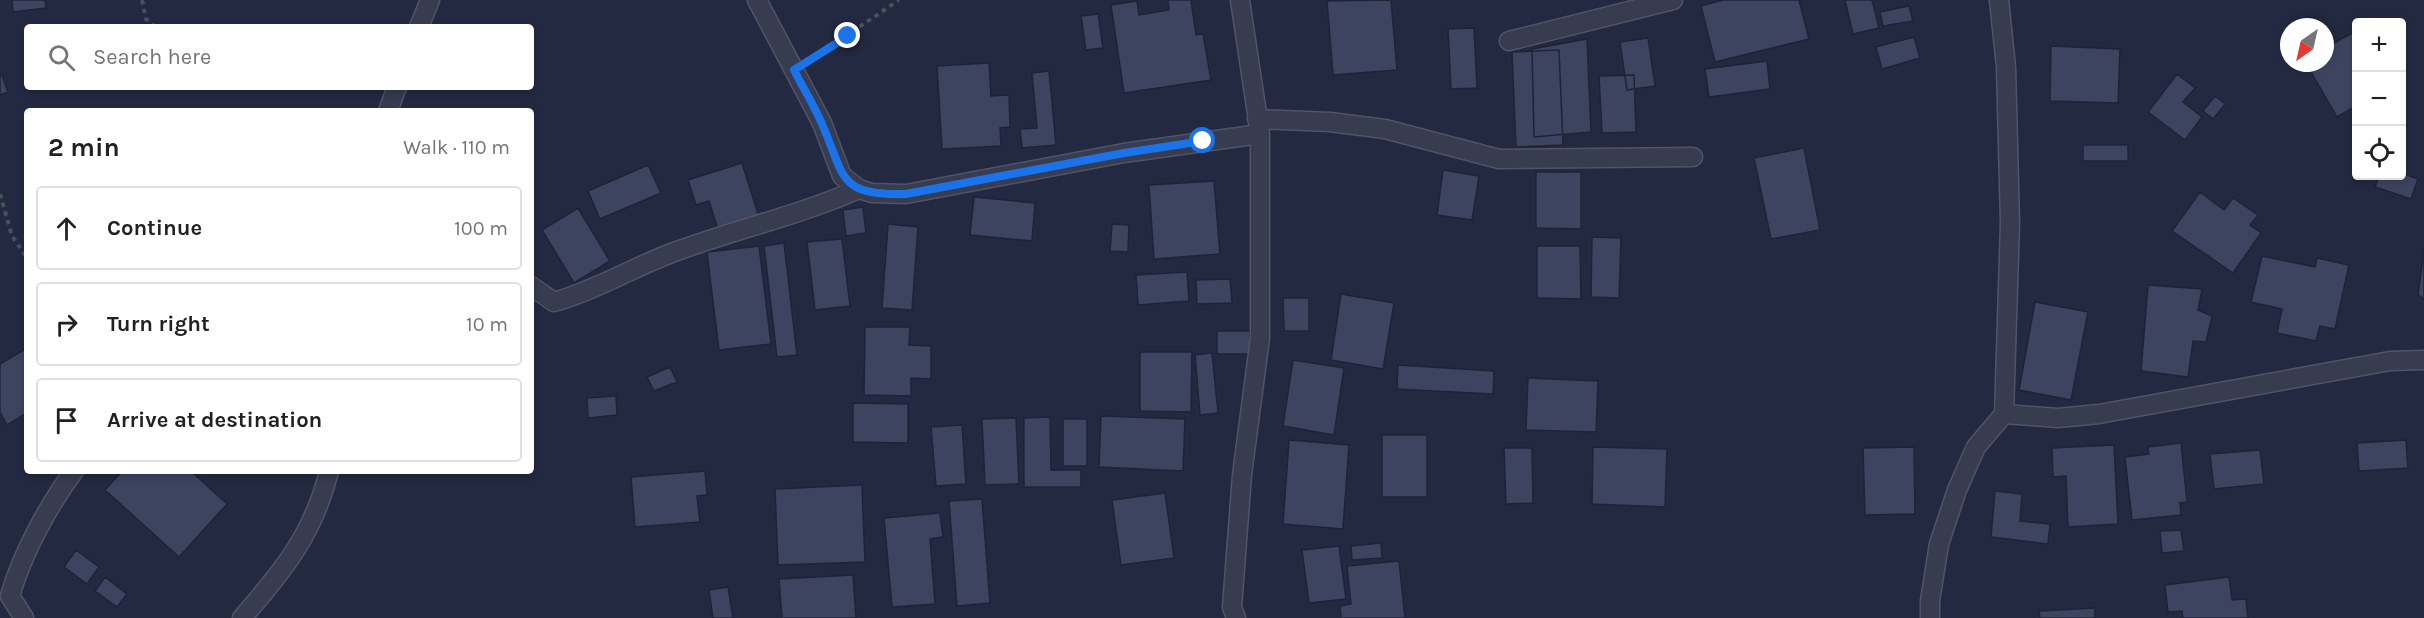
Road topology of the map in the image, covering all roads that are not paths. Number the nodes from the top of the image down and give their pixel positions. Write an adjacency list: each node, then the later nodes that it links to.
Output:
1 (430, 0): 6 (street)
2 (757, 0): 12 (street)
3 (1240, 0): 10 (street)
4 (1673, 0): 7 (street)
5 (1999, 0): 15 (street)
6 (420, 24)
7 (1509, 41)
8 (396, 90): 9 (street)
9 (389, 108)
10 (1258, 127): 11 (street); 12 (street); 21 (street)
11 (1693, 157)
12 (859, 189): 13 (street)
13 (534, 288)
14 (2424, 360): 15 (street)
15 (2004, 414): 22 (street)
16 (72, 474): 18 (street)
17 (328, 474): 20 (street)
18 (5, 598): 19 (street)
19 (24, 618)
20 (242, 618)
21 (1236, 618)
22 (1930, 618)

